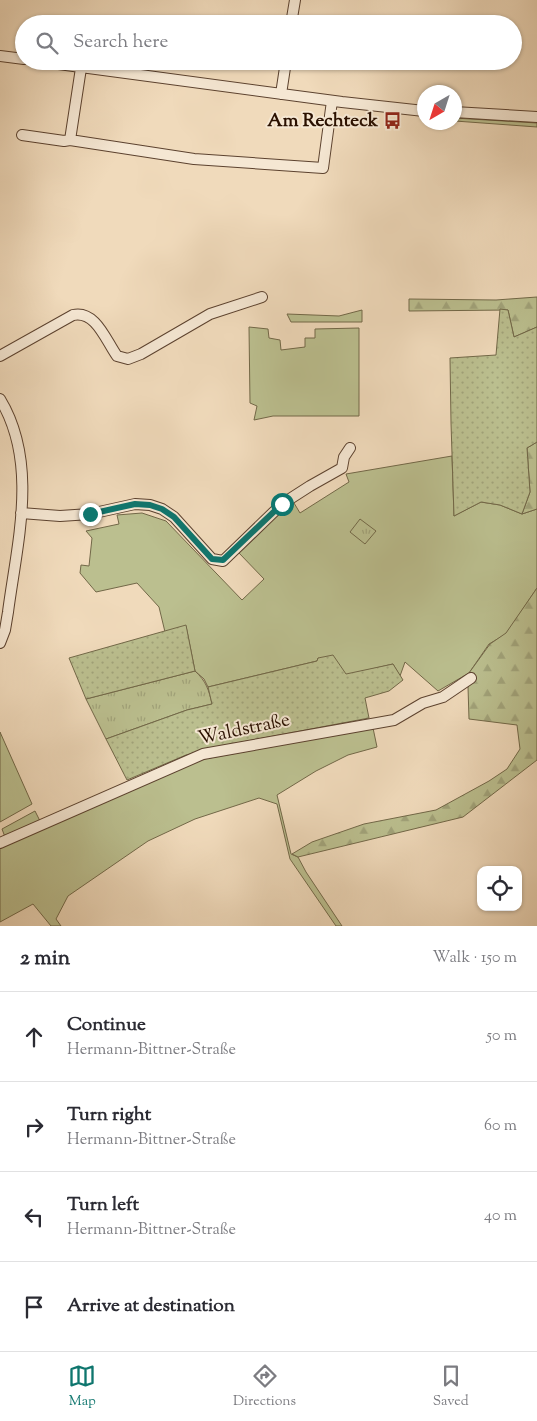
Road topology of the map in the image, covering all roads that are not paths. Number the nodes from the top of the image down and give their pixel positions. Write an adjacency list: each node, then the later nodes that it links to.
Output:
1 (294, 0): 2 (street)
2 (292, 15)
3 (0, 56): 4 (street)
4 (15, 58)
5 (81, 70): 14 (street)
6 (96, 70): 8 (street)
7 (285, 70): 8 (street)
8 (281, 94): 9 (street)
9 (332, 101): 10 (street); 14 (street)
10 (417, 110)
11 (462, 112): 12 (street)
12 (537, 117)
13 (22, 134): 14 (street)
14 (70, 140)
15 (262, 298): 16 (street)
16 (0, 356)
17 (0, 399): 19 (street)
18 (350, 448): 19 (street)
19 (21, 513): 20 (street)
20 (0, 643)
21 (472, 678): 22 (street, Waldstraße)
22 (0, 843)

